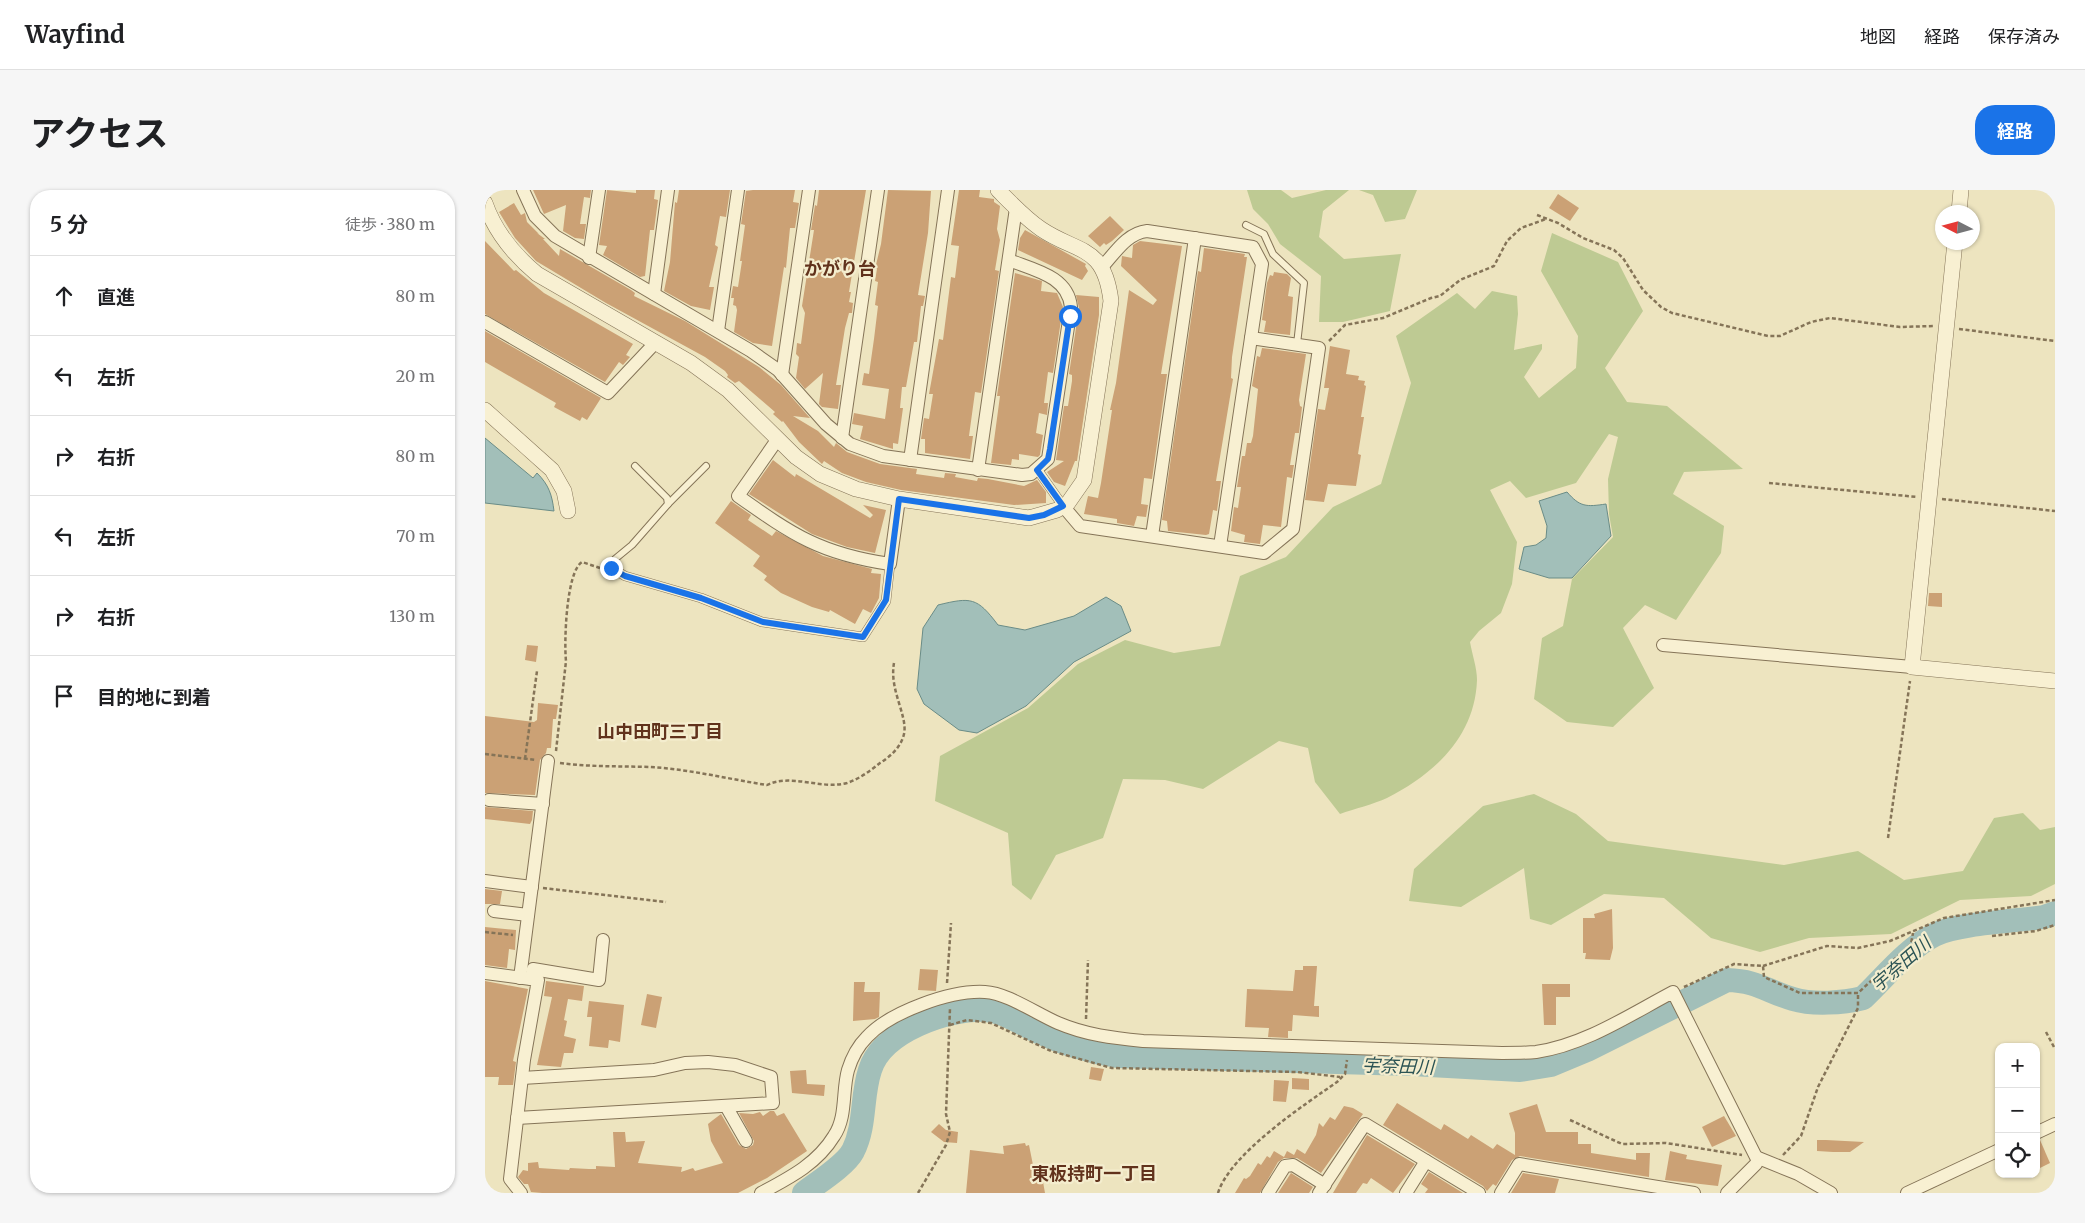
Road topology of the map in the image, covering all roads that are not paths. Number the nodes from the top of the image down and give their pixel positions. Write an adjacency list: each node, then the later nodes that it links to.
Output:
1 (523, 190): 16 (street)
2 (599, 190): 16 (street)
3 (668, 190): 19 (street)
4 (739, 190): 21 (street)
5 (809, 190): 25 (street)
6 (878, 190): 27 (street)
7 (948, 190): 29 (street)
8 (997, 190): 12 (street)
9 (1961, 190): 11 (street)
10 (485, 203): 23 (street)
11 (1960, 205)
12 (1017, 208): 17 (street); 18 (street)
13 (1246, 225): 24 (lane)
14 (1195, 238): 18 (street); 22 (street); 38 (street)
15 (1954, 250): 43 (street)
16 (589, 258): 19 (street)
17 (1009, 260): 32 (street); 33 (street)
18 (1101, 267): 36 (street)
19 (654, 294): 21 (street)
20 (485, 322): 23 (street)
21 (718, 331): 25 (street)
22 (1251, 338): 24 (street); 39 (street)
23 (656, 342): 28 (street)
24 (1297, 344): 39 (street)
25 (782, 375): 27 (street)
26 (485, 410): 37 (street)
27 (842, 438): 29 (street)
28 (777, 440): 34 (street); 40 (street)
29 (910, 460): 32 (street)
30 (635, 466): 35 (lane)
31 (706, 466): 35 (lane)
32 (978, 470): 33 (street)
33 (1037, 470): 36 (street)
34 (899, 499): 36 (street); 40 (street)
35 (668, 504): 41 (lane)
36 (1063, 506): 38 (street)
37 (568, 511)
38 (1152, 536): 39 (street)
39 (1220, 546)
40 (890, 564): 41 (street)
41 (611, 568)
42 (1663, 646): 43 (street)
43 (1912, 667): 44 (street)
44 (2055, 681)
45 (553, 760): 47 (street)
46 (489, 800): 47 (street)
47 (543, 804): 49 (street)
48 (485, 881): 49 (street)
49 (532, 887): 51 (street)
50 (494, 911): 51 (street)
51 (528, 915): 54 (street)
52 (603, 940): 54 (street)
53 (485, 973): 54 (street)
54 (525, 979): 55 (street)
55 (522, 1078): 56 (street); 57 (street)
56 (727, 1106): 57 (street); 60 (street)
57 (517, 1118): 66 (street)
58 (2055, 1124): 59 (street)
59 (2040, 1131)
60 (746, 1141)
61 (1995, 1152): 75 (street)
62 (1756, 1154): 67 (street); 73 (street); 74 (street)
63 (1426, 1161): 65 (street); 69 (street); 70 (street)
64 (1621, 1188): 71 (street); 72 (street)
65 (1322, 1189): 68 (street)
66 (521, 1193)
67 (761, 1193)
68 (1268, 1193)
69 (1406, 1193)
70 (1479, 1193)
71 (1501, 1193)
72 (1694, 1193)
73 (1727, 1193)
74 (1831, 1193)
75 (1907, 1193)

